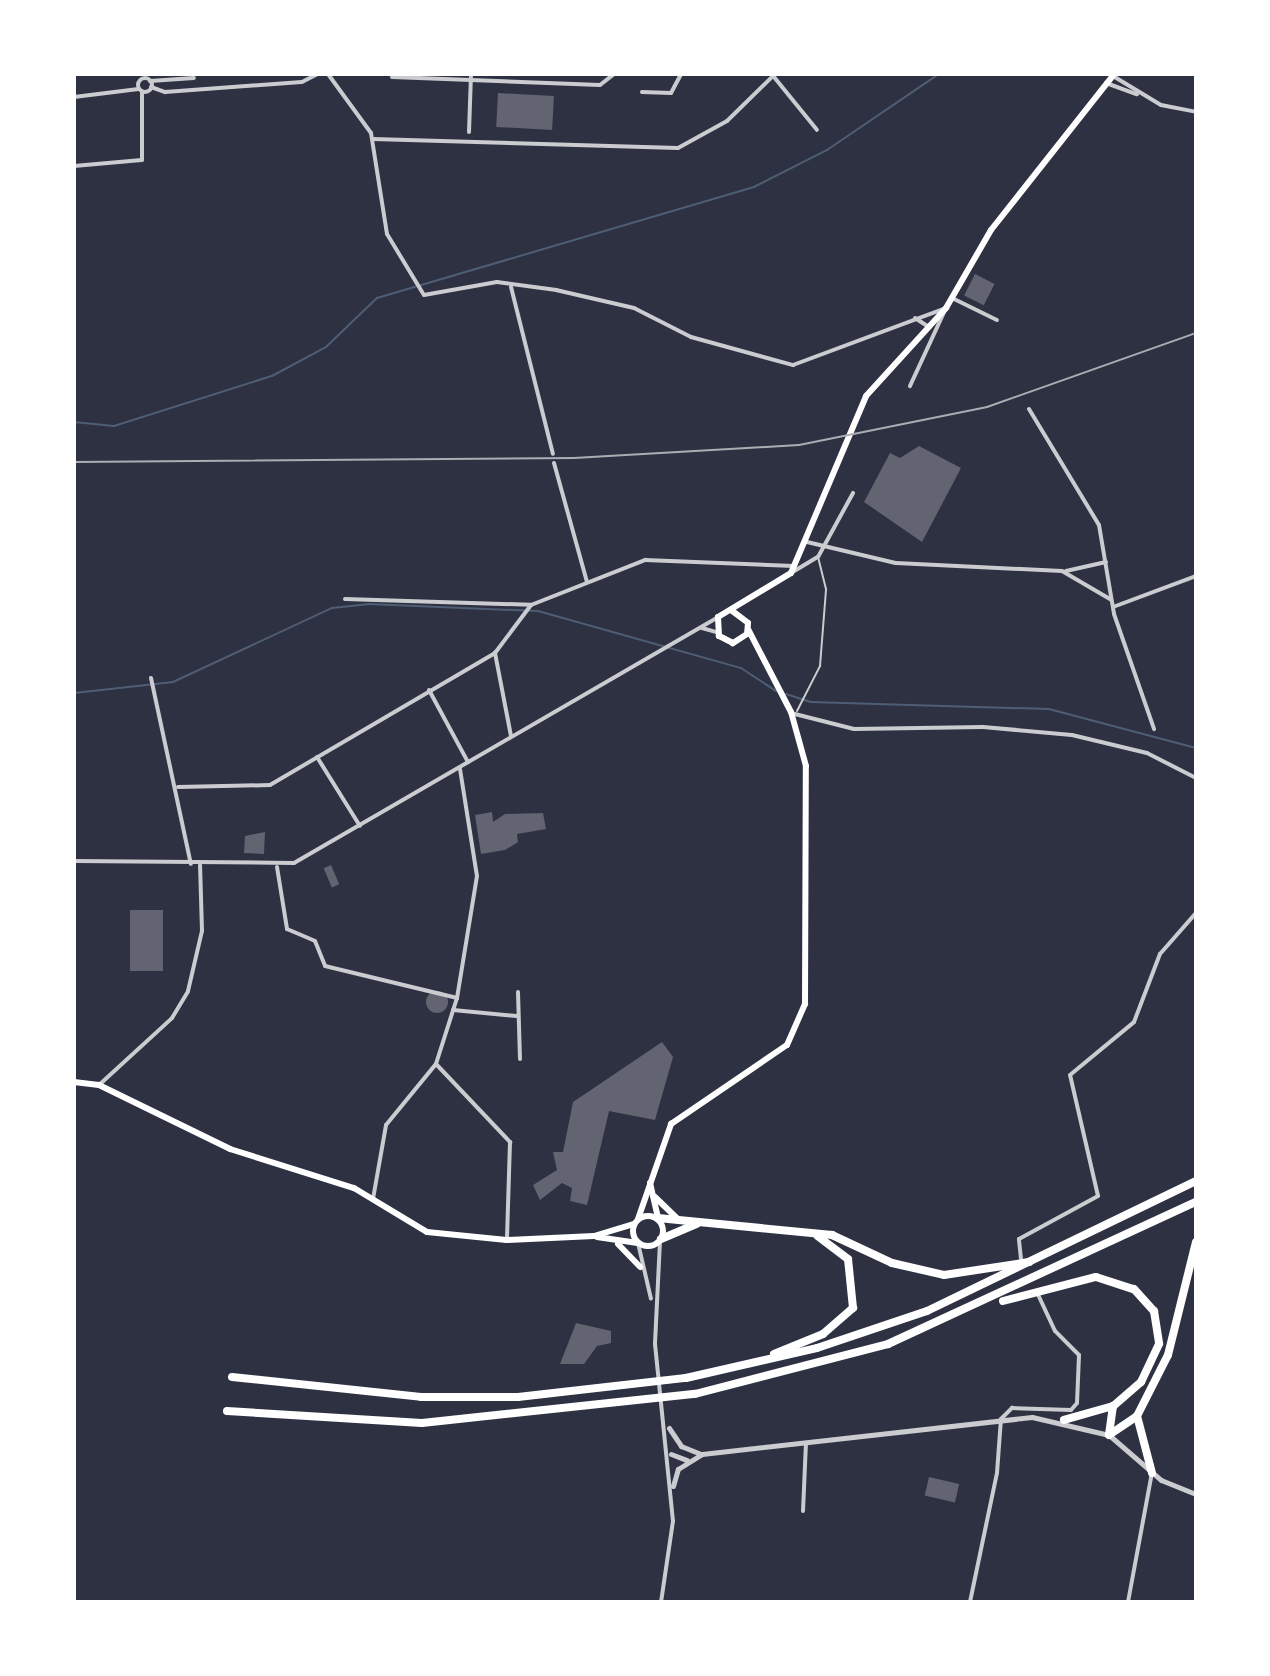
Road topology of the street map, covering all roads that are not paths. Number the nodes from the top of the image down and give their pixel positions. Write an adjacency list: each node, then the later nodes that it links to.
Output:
1 (318, 74): 10 (street)
2 (328, 74): 19 (street)
3 (614, 74): 8 (street)
4 (681, 74): 13 (street)
5 (774, 75): 17 (street); 19 (street)
6 (1113, 75): 11 (main road); 14 (street)
7 (392, 77): 8 (street)
8 (471, 77): 18 (street)
9 (194, 78): 10 (street)
10 (148, 80): 12 (street); 12 (street)
11 (1106, 83): 14 (street); 22 (main road)
12 (140, 90): 15 (street); 20 (street)
13 (642, 92)
14 (1137, 94): 16 (street)
15 (74, 97)
16 (1196, 112)
17 (817, 130)
18 (469, 132)
19 (373, 139): 21 (street)
20 (74, 166)
21 (511, 287): 24 (street); 29 (street)
22 (952, 298): 23 (main road); 25 (street)
23 (946, 308): 24 (street); 26 (main road); 27 (street)
24 (915, 318): 26 (street)
25 (997, 320)
26 (929, 327): 32 (main road)
27 (910, 386)
28 (1029, 409): 35 (street)
29 (553, 454)
30 (554, 463): 39 (street)
31 (853, 493): 33 (street)
32 (807, 542): 33 (street); 36 (main road)
33 (823, 549): 34 (street); 37 (street)
34 (818, 557): 36 (street); 55 (lane)
35 (1106, 562): 37 (street); 42 (street)
36 (793, 570): 39 (street); 40 (main road)
37 (1062, 571): 42 (street)
38 (1196, 576): 42 (street)
39 (587, 582): 43 (street)
40 (752, 598): 44 (main road); 46 (main road)
41 (345, 599): 43 (street)
42 (1112, 604): 56 (street)
43 (529, 606): 52 (street)
44 (731, 610): 45 (main road); 46 (main road)
45 (718, 617): 47 (street); 49 (main road)
46 (746, 618): 48 (main road)
47 (700, 627): 49 (street); 57 (street)
48 (748, 629): 50 (main road); 51 (main road)
49 (716, 632): 50 (main road)
50 (738, 642): 51 (main road)
51 (757, 651): 55 (main road)
52 (495, 653): 54 (street); 57 (street)
53 (151, 678): 62 (street)
54 (429, 690): 58 (street); 59 (street)
55 (793, 712): 61 (street); 77 (main road)
56 (1154, 729)
57 (511, 736): 59 (street)
58 (317, 757): 62 (street); 63 (street)
59 (468, 762): 60 (street)
60 (460, 769): 63 (street); 70 (street)
61 (1196, 778)
62 (178, 787): 65 (street)
63 (360, 826): 67 (street)
64 (74, 861): 65 (street)
65 (191, 864): 66 (street)
66 (200, 865): 67 (street); 76 (street)
67 (277, 867): 70 (street)
68 (1196, 913): 93 (street)
69 (518, 992): 72 (street)
70 (457, 998): 71 (street)
71 (453, 1010): 72 (street); 74 (street)
72 (517, 1016): 73 (street)
73 (520, 1059)
74 (436, 1064): 80 (street); 88 (street)
75 (74, 1082): 76 (main road)
76 (99, 1085): 80 (main road)
77 (649, 1179): 79 (main road); 84 (main road)
78 (1196, 1181): 94 (highway)
79 (652, 1194): 82 (main road); 83 (main road)
80 (373, 1199): 88 (main road)
81 (1196, 1202): 98 (highway)
82 (658, 1218): 83 (highway); 84 (main road); 89 (main road)
83 (678, 1219): 85 (highway)
84 (636, 1222): 87 (main road); 91 (main road)
85 (699, 1223): 86 (highway); 89 (highway)
86 (810, 1232): 94 (highway); 99 (highway)
87 (594, 1236): 88 (main road); 92 (main road)
88 (507, 1240)
89 (660, 1240): 91 (main road); 97 (street)
90 (1196, 1242): 103 (highway)
91 (638, 1243): 92 (main road); 95 (street)
92 (618, 1244): 95 (main road)
93 (1021, 1259)
94 (1045, 1259): 99 (highway)
95 (640, 1267): 97 (street)
96 (1038, 1295): 104 (street)
97 (653, 1305): 106 (street)
98 (973, 1310): 101 (highway); 102 (highway)
99 (748, 1364): 100 (highway)
100 (232, 1377)
101 (1113, 1406): 105 (highway); 107 (highway)
102 (227, 1411)
103 (1137, 1416): 107 (highway); 113 (highway)
104 (1001, 1419): 105 (street); 108 (street); 118 (street)
105 (1064, 1420): 107 (street)
106 (669, 1428): 109 (street); 110 (street)
107 (1109, 1435): 113 (street)
108 (806, 1443): 111 (street); 116 (street)
109 (681, 1446): 110 (street); 111 (street)
110 (671, 1454): 112 (street); 114 (street)
111 (702, 1454): 112 (street)
112 (687, 1460): 114 (street)
113 (1152, 1473): 115 (street); 119 (street)
114 (673, 1486): 117 (street)
115 (1196, 1494)
116 (803, 1511)
117 (661, 1602)
118 (970, 1602)
119 (1128, 1602)

